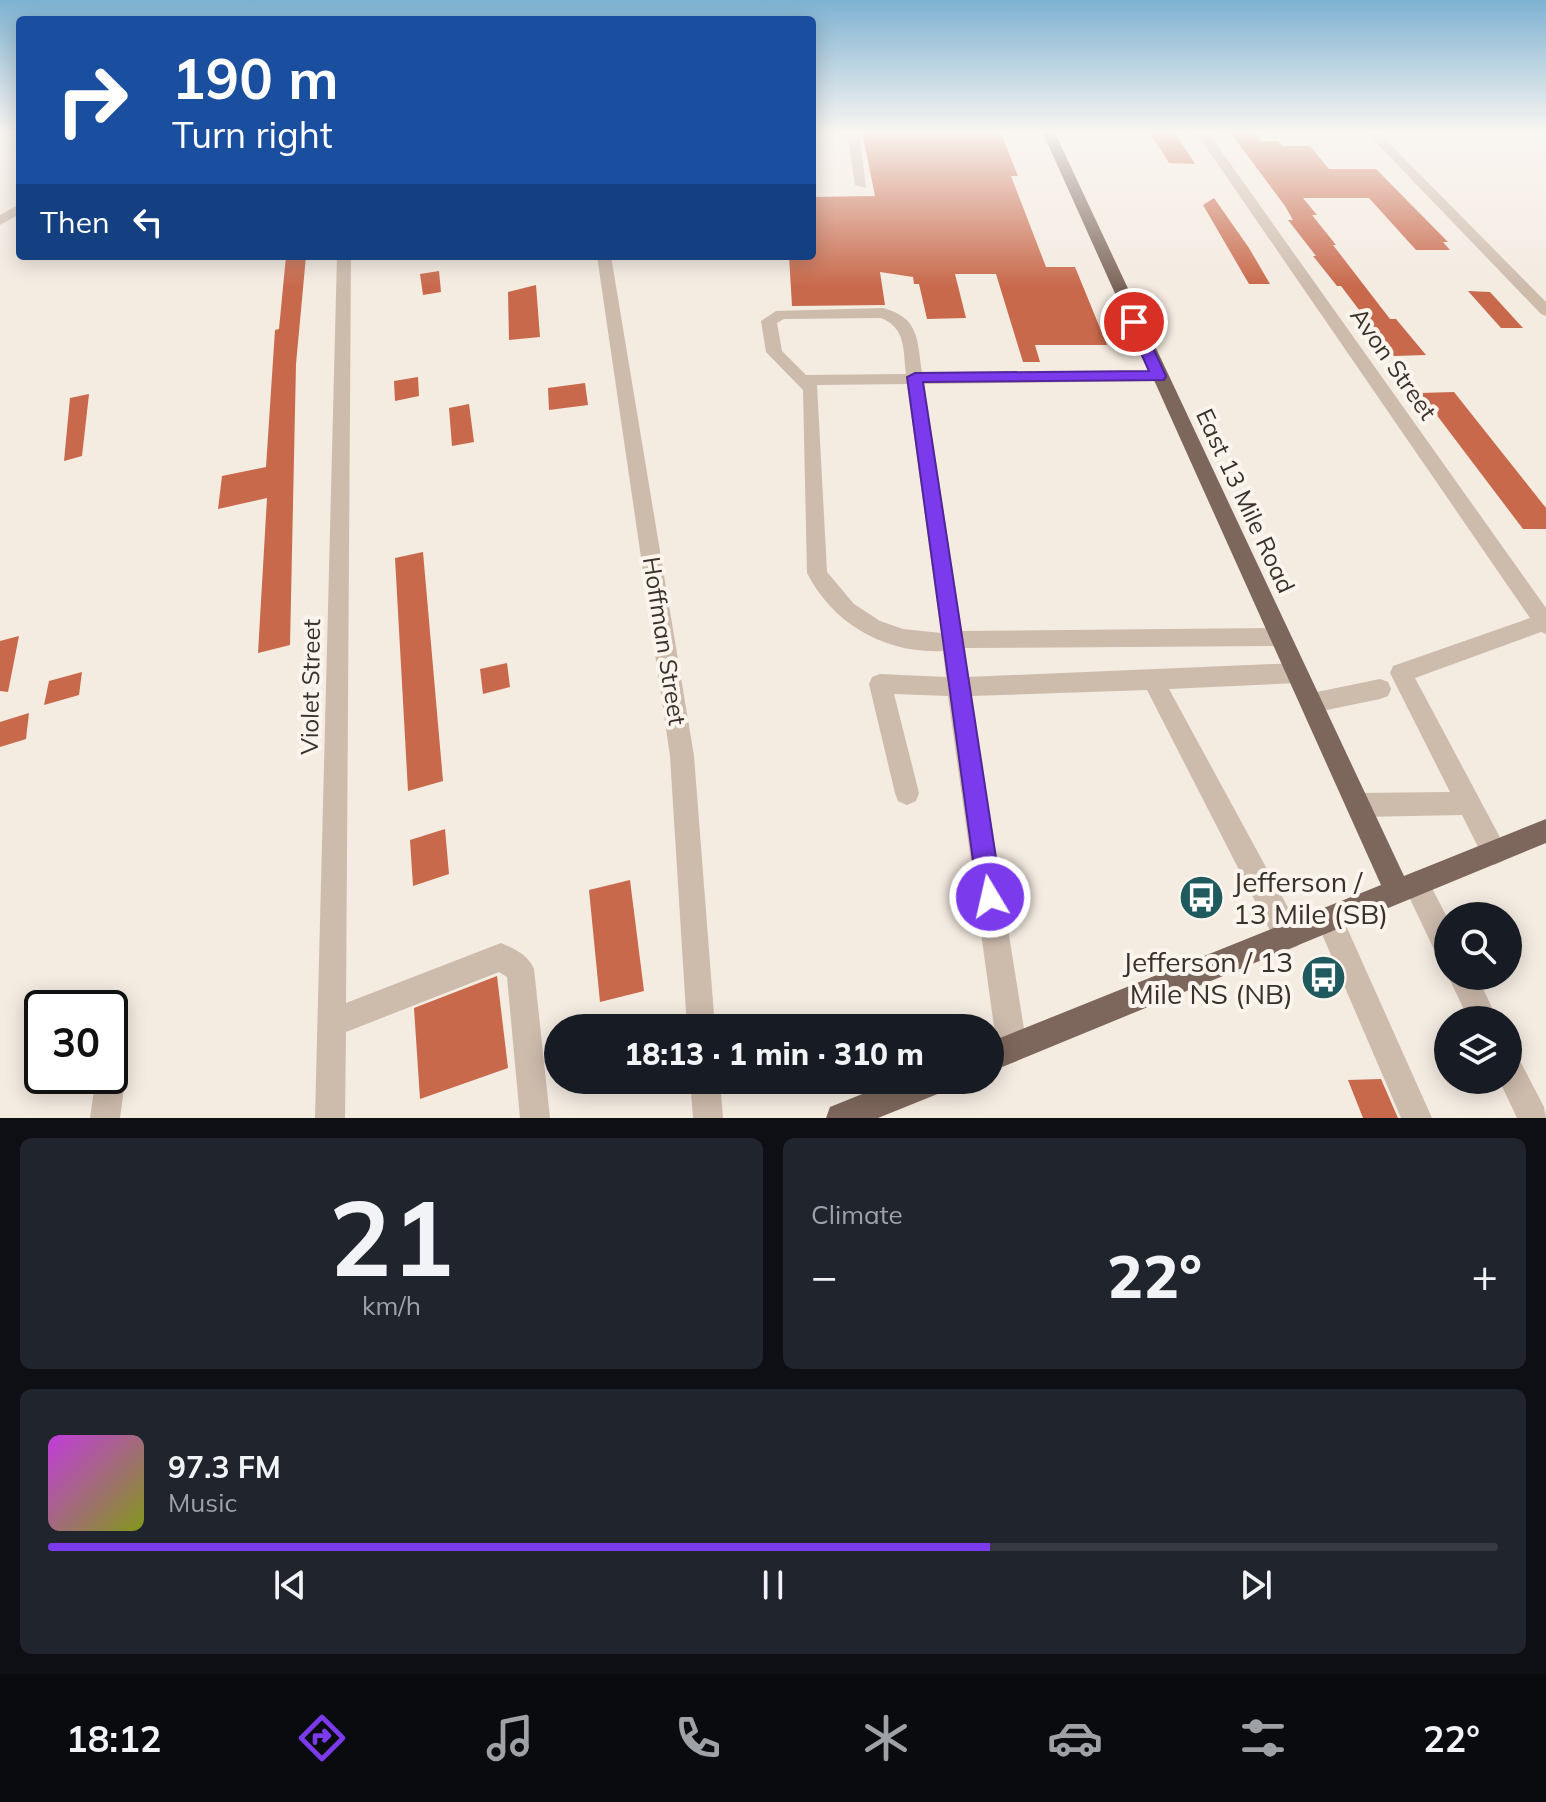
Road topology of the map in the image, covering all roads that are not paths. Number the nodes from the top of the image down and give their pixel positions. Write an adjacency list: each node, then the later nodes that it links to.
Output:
1 (1072, 183): 7 (main road, East 13 Mile Road)
2 (1237, 183): 10 (street, Avon Street)
3 (1422, 183): 6 (street)
4 (344, 260): 28 (street, Violet Street)
5 (605, 260): 26 (street, Hoffman Street)
6 (1546, 311)
7 (1159, 376): 8 (street); 11 (main road, East 13 Mile Road)
8 (915, 377): 9 (street); 9 (street); 12 (street)
9 (804, 380): 12 (street)
10 (1545, 623): 18 (street)
11 (1280, 637): 12 (street); 13 (main road, East 13 Mile Road)
12 (956, 663): 14 (street); 17 (street); 27 (street)
13 (1297, 673): 14 (street); 16 (main road, East 13 Mile Road)
14 (1153, 680): 25 (street)
15 (1380, 689): 16 (street)
16 (1312, 703): 19 (main road, East 13 Mile Road)
17 (907, 793)
18 (1467, 803): 19 (street); 21 (street)
19 (1360, 805): 22 (main road, East 13 Mile Road)
20 (1546, 831): 21 (main road)
21 (1494, 852): 22 (main road)
22 (1407, 888): 23 (main road); 24 (street)
23 (1329, 920): 25 (main road); 39 (street)
24 (1434, 928)
25 (1288, 936): 29 (main road)
26 (700, 1014)
27 (997, 1014)
28 (332, 1023): 34 (street); 36 (street, Violet Street)
29 (1004, 1051)
30 (108, 1094): 35 (street)
31 (706, 1094): 37 (street)
32 (900, 1094): 38 (main road)
33 (1521, 1094): 40 (street)
34 (533, 1117)
35 (105, 1118)
36 (330, 1118)
37 (708, 1118)
38 (841, 1118)
39 (1417, 1118)
40 (1533, 1118)

